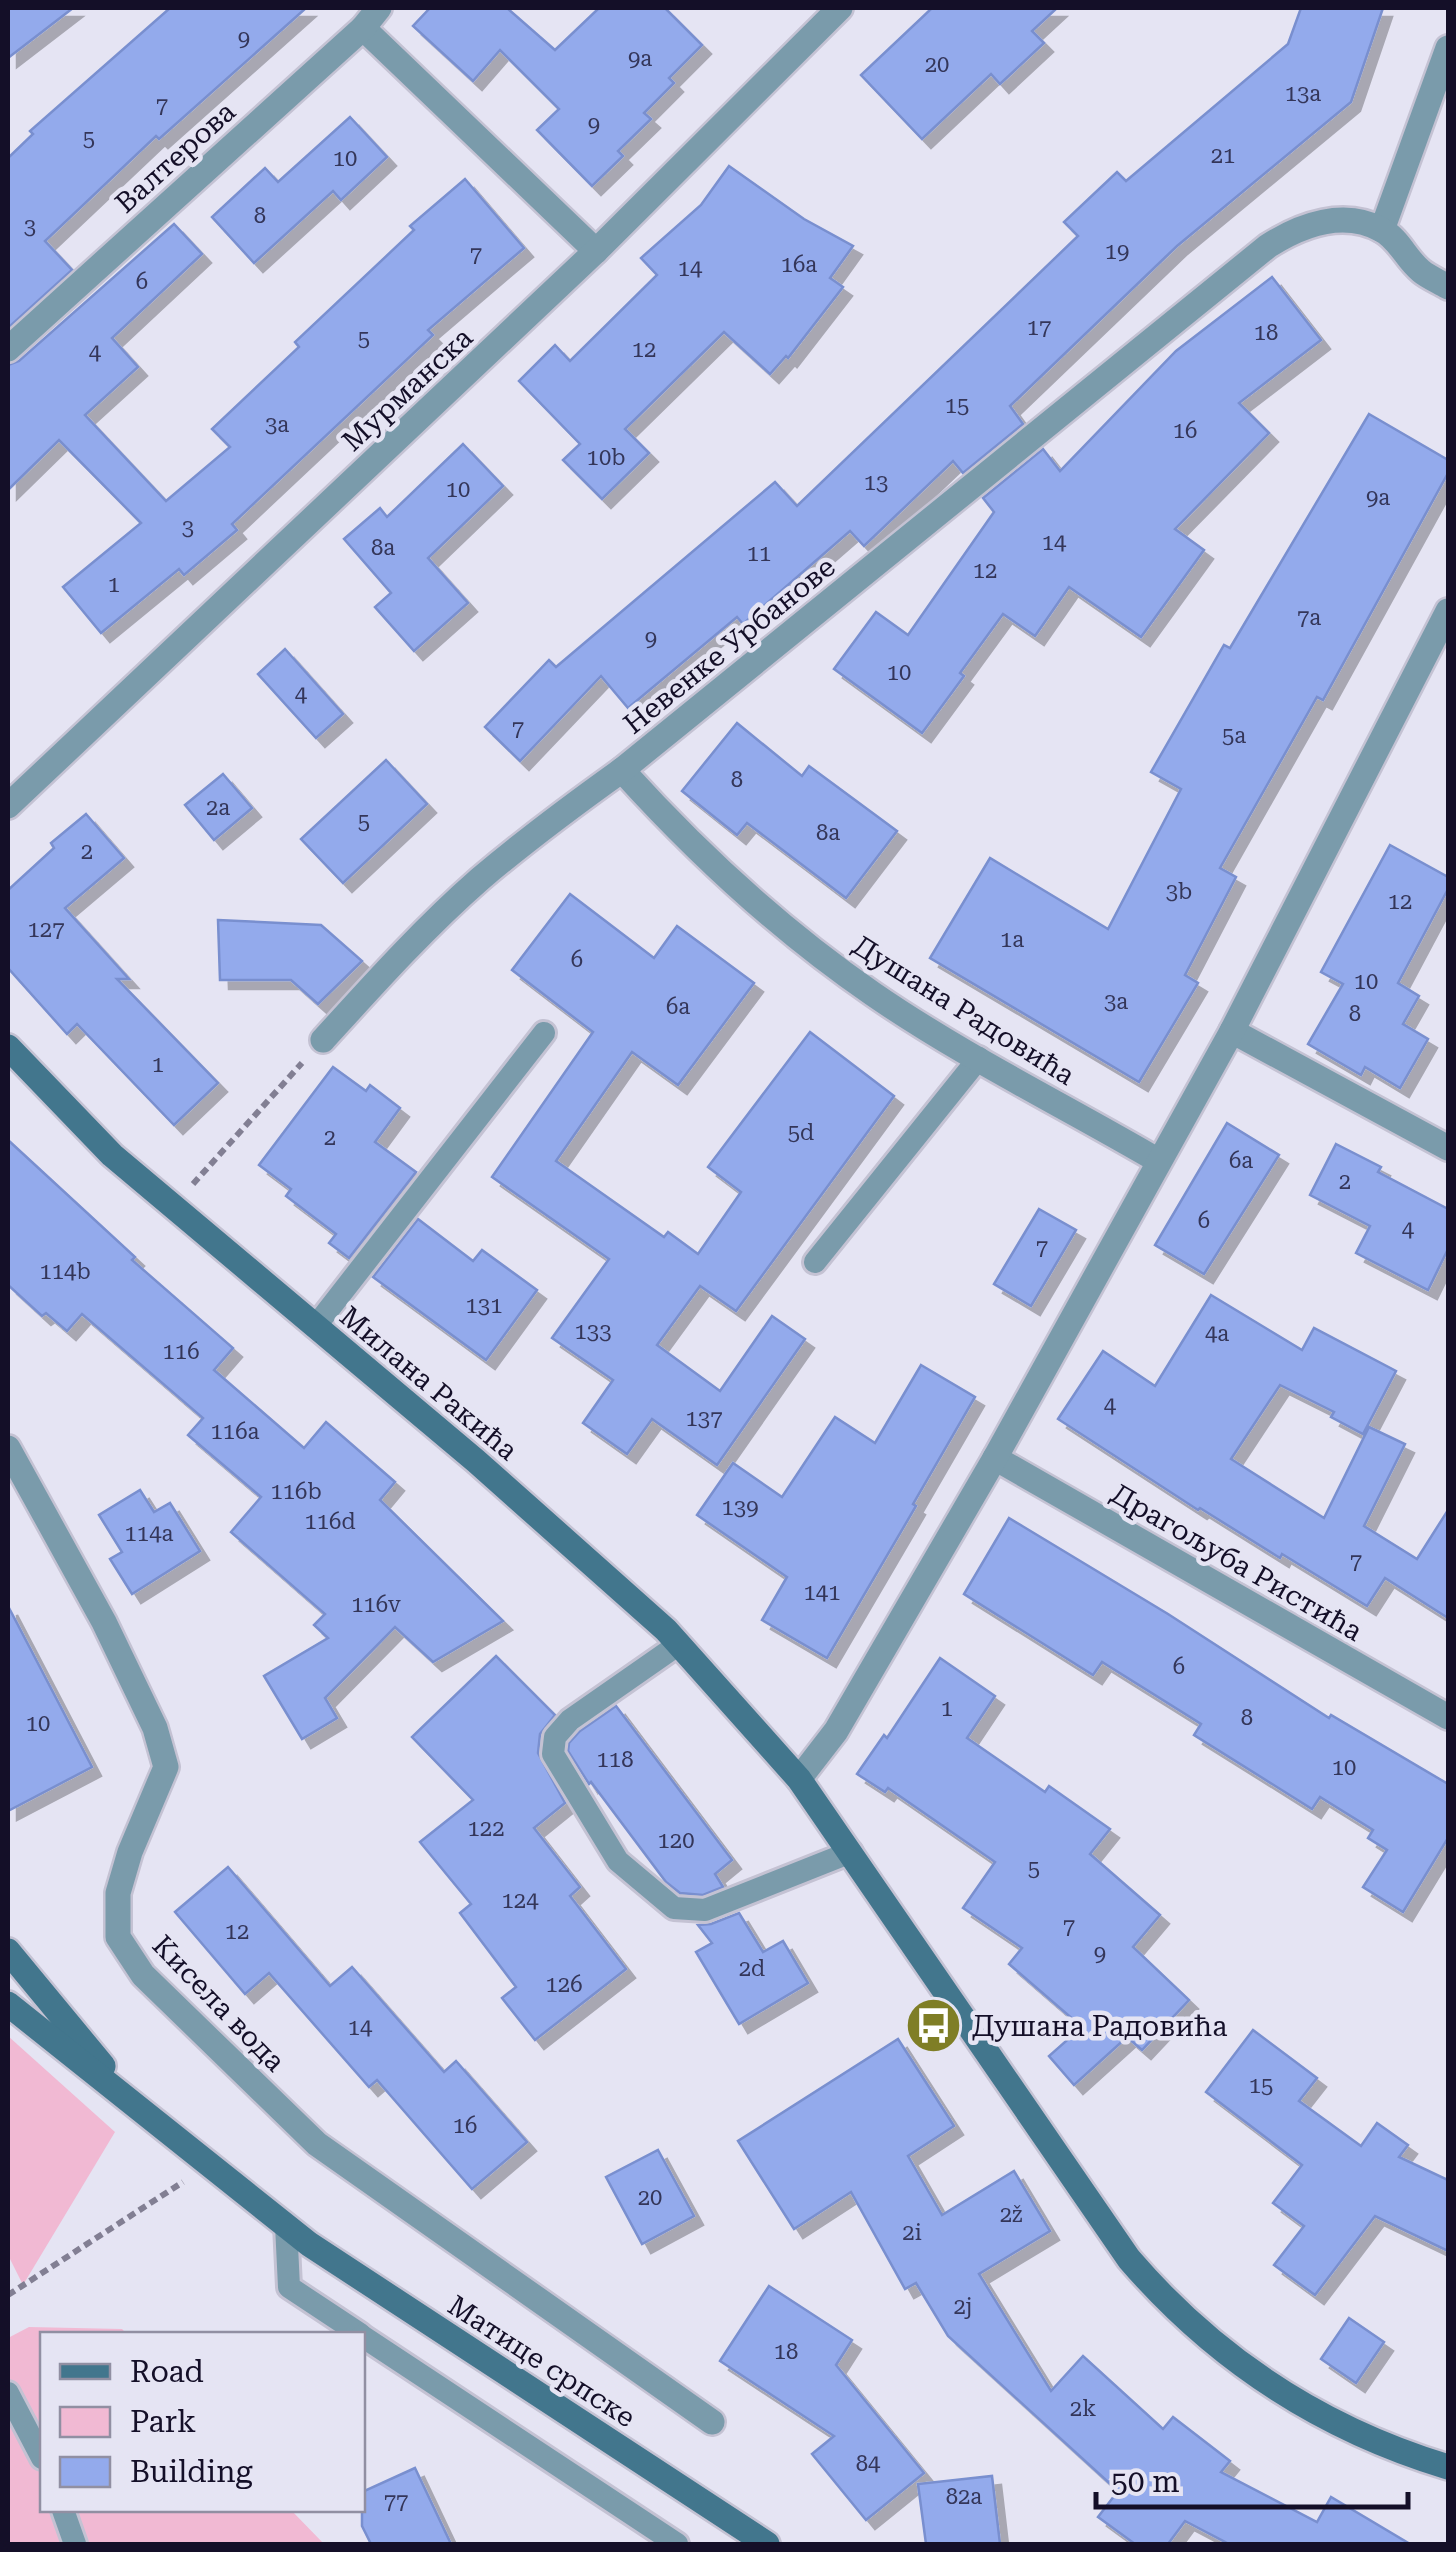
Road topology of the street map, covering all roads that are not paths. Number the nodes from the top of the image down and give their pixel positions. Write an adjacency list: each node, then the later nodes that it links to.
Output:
1 (840, 8): 5 (street, Мурманска)
2 (371, 18): 5 (street); 7 (street, Валтерова)
3 (1448, 48): 4 (street)
4 (1382, 230): 6 (street); 9 (street, Невенке Урбанове)
5 (596, 251): 10 (street, Мурманска)
6 (1448, 287)
7 (8, 349)
8 (1448, 611): 11 (street)
9 (622, 770): 13 (street, Невенке Урбанове); 15 (street, Душана Радовића)
10 (8, 806)
11 (1232, 1031): 16 (street); 17 (street)
12 (544, 1034): 19 (lane)
13 (323, 1040)
14 (8, 1047): 19 (main road, Милана Ракића)
15 (978, 1058): 17 (street, Душана Радовића); 18 (lane)
16 (1448, 1148)
17 (1158, 1160): 21 (street)
18 (814, 1262)
19 (315, 1327): 22 (main road, Милана Ракића)
20 (8, 1448): 33 (street, Кисела вода)
21 (996, 1458): 23 (street, Драгољуба Ристића); 24 (street)
22 (679, 1644): 24 (main road, Милана Ракића); 25 (lane)
23 (1448, 1717)
24 (799, 1780): 25 (main road, Милана Ракића)
25 (851, 1852): 35 (main road, Милана Ракића)
26 (8, 1951): 28 (main road, Матице српске)
27 (8, 2004): 28 (main road, Матице српске)
28 (135, 2104): 29 (main road, Матице српске)
29 (286, 2225): 30 (lane); 39 (main road, Матице српске)
30 (357, 2332)
31 (365, 2337): 38 (lane)
32 (8, 2393): 34 (lane)
33 (712, 2422)
34 (40, 2454)
35 (1448, 2466)
36 (64, 2512): 37 (lane)
37 (75, 2544)
38 (677, 2544)
39 (767, 2544)

